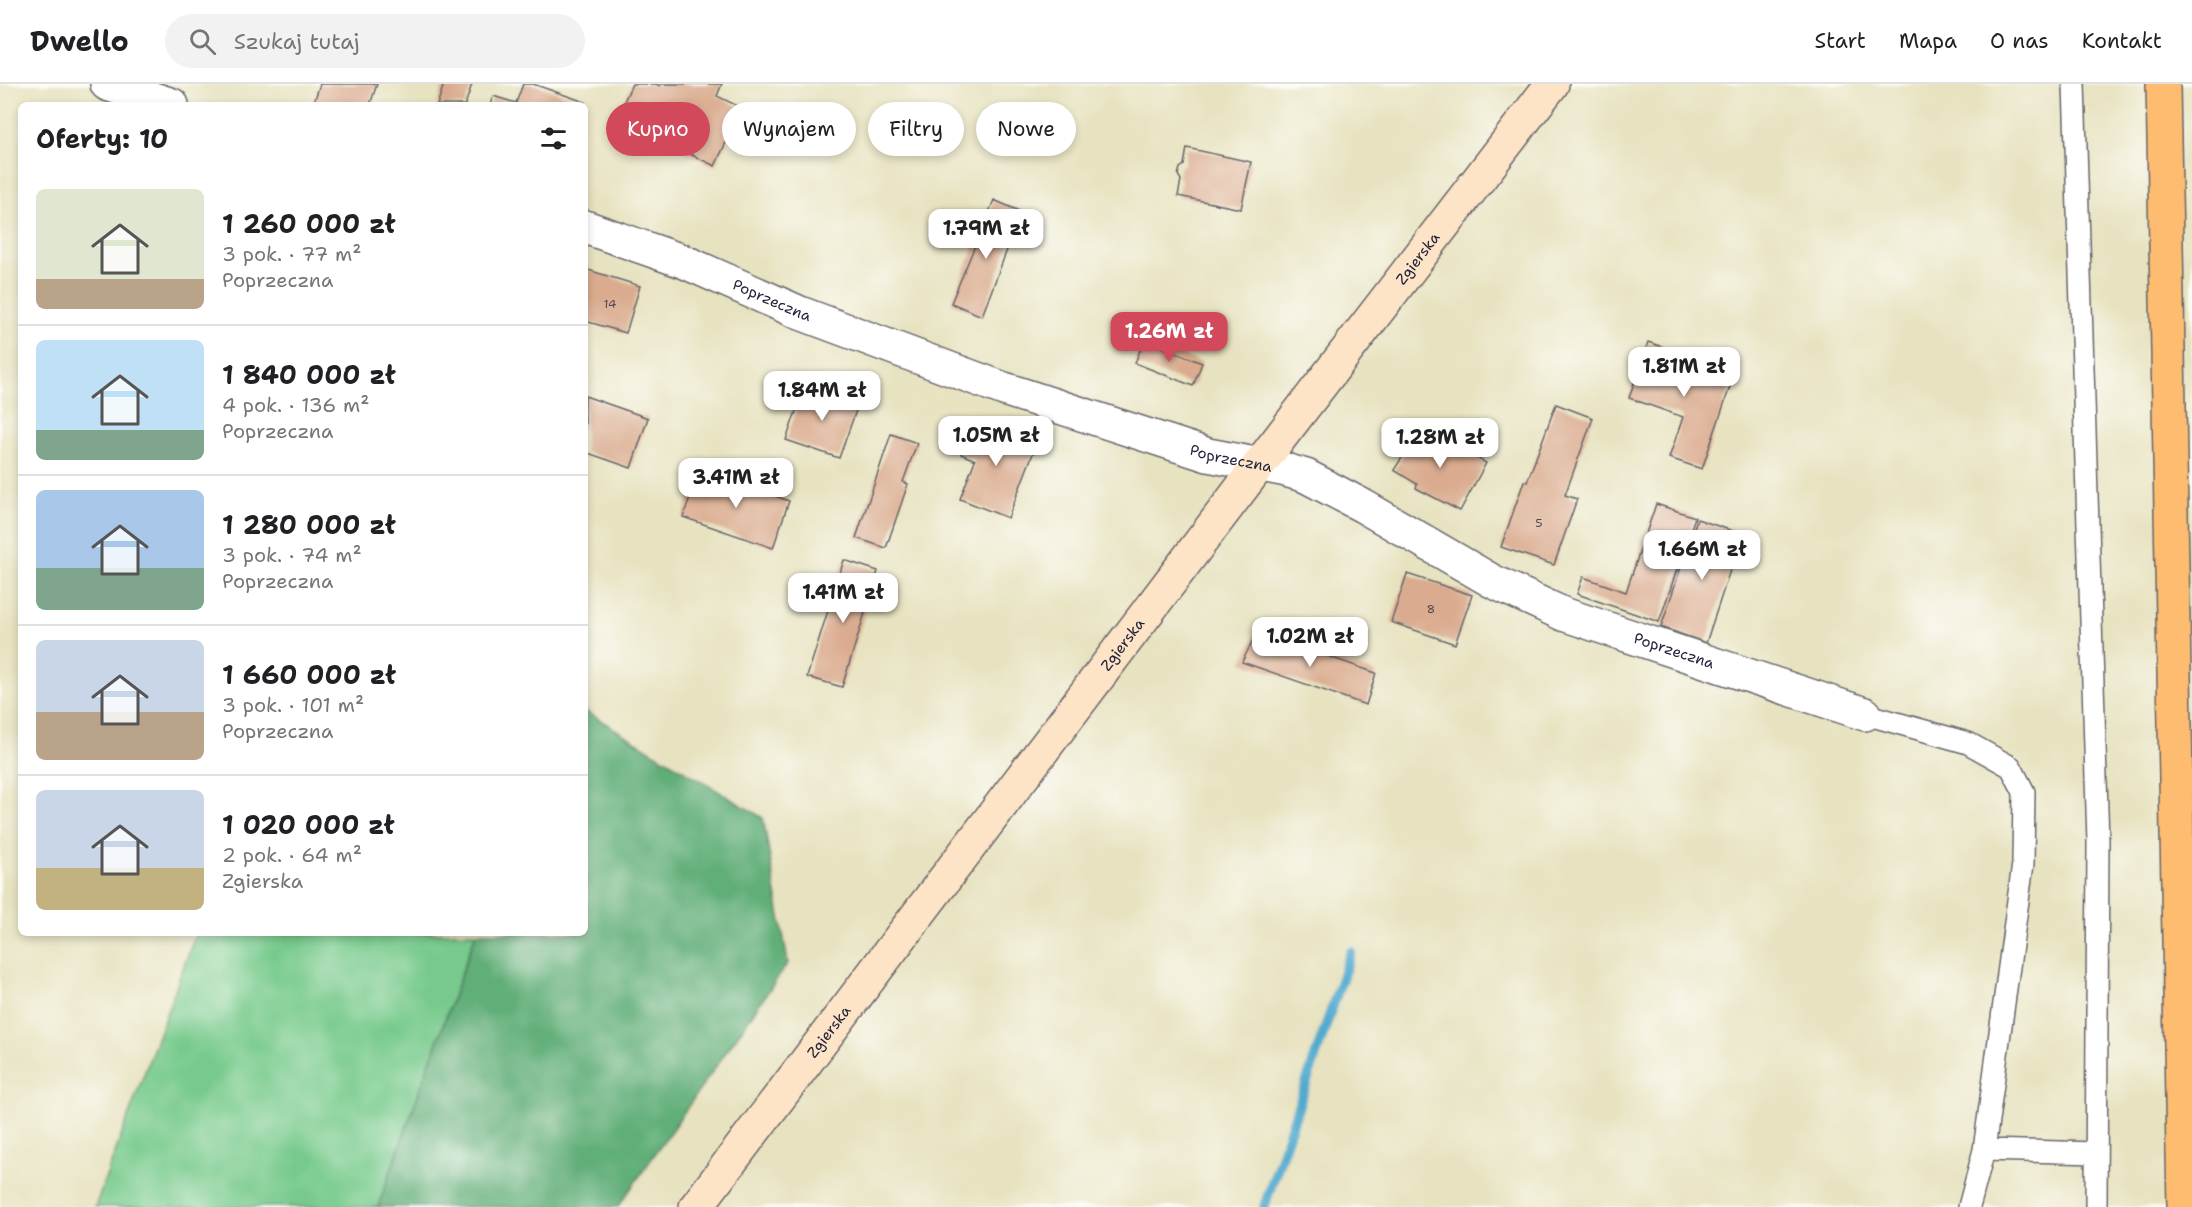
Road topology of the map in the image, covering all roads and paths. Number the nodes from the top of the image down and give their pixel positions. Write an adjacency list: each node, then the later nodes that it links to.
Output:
1 (107, 84): 5 (street)
2 (1552, 84): 7 (main road, Zgierska)
3 (2074, 84): 10 (lane)
4 (2163, 84): 14 (highway)
5 (163, 102)
6 (588, 228): 7 (street, Poprzeczna)
7 (1259, 465): 8 (street, Poprzeczna); 11 (main road, Zgierska)
8 (1865, 714): 9 (lane)
9 (1984, 1149): 10 (lane); 12 (lane)
10 (2096, 1153): 13 (lane)
11 (696, 1207)
12 (1969, 1207)
13 (2096, 1207)
14 (2184, 1207)

